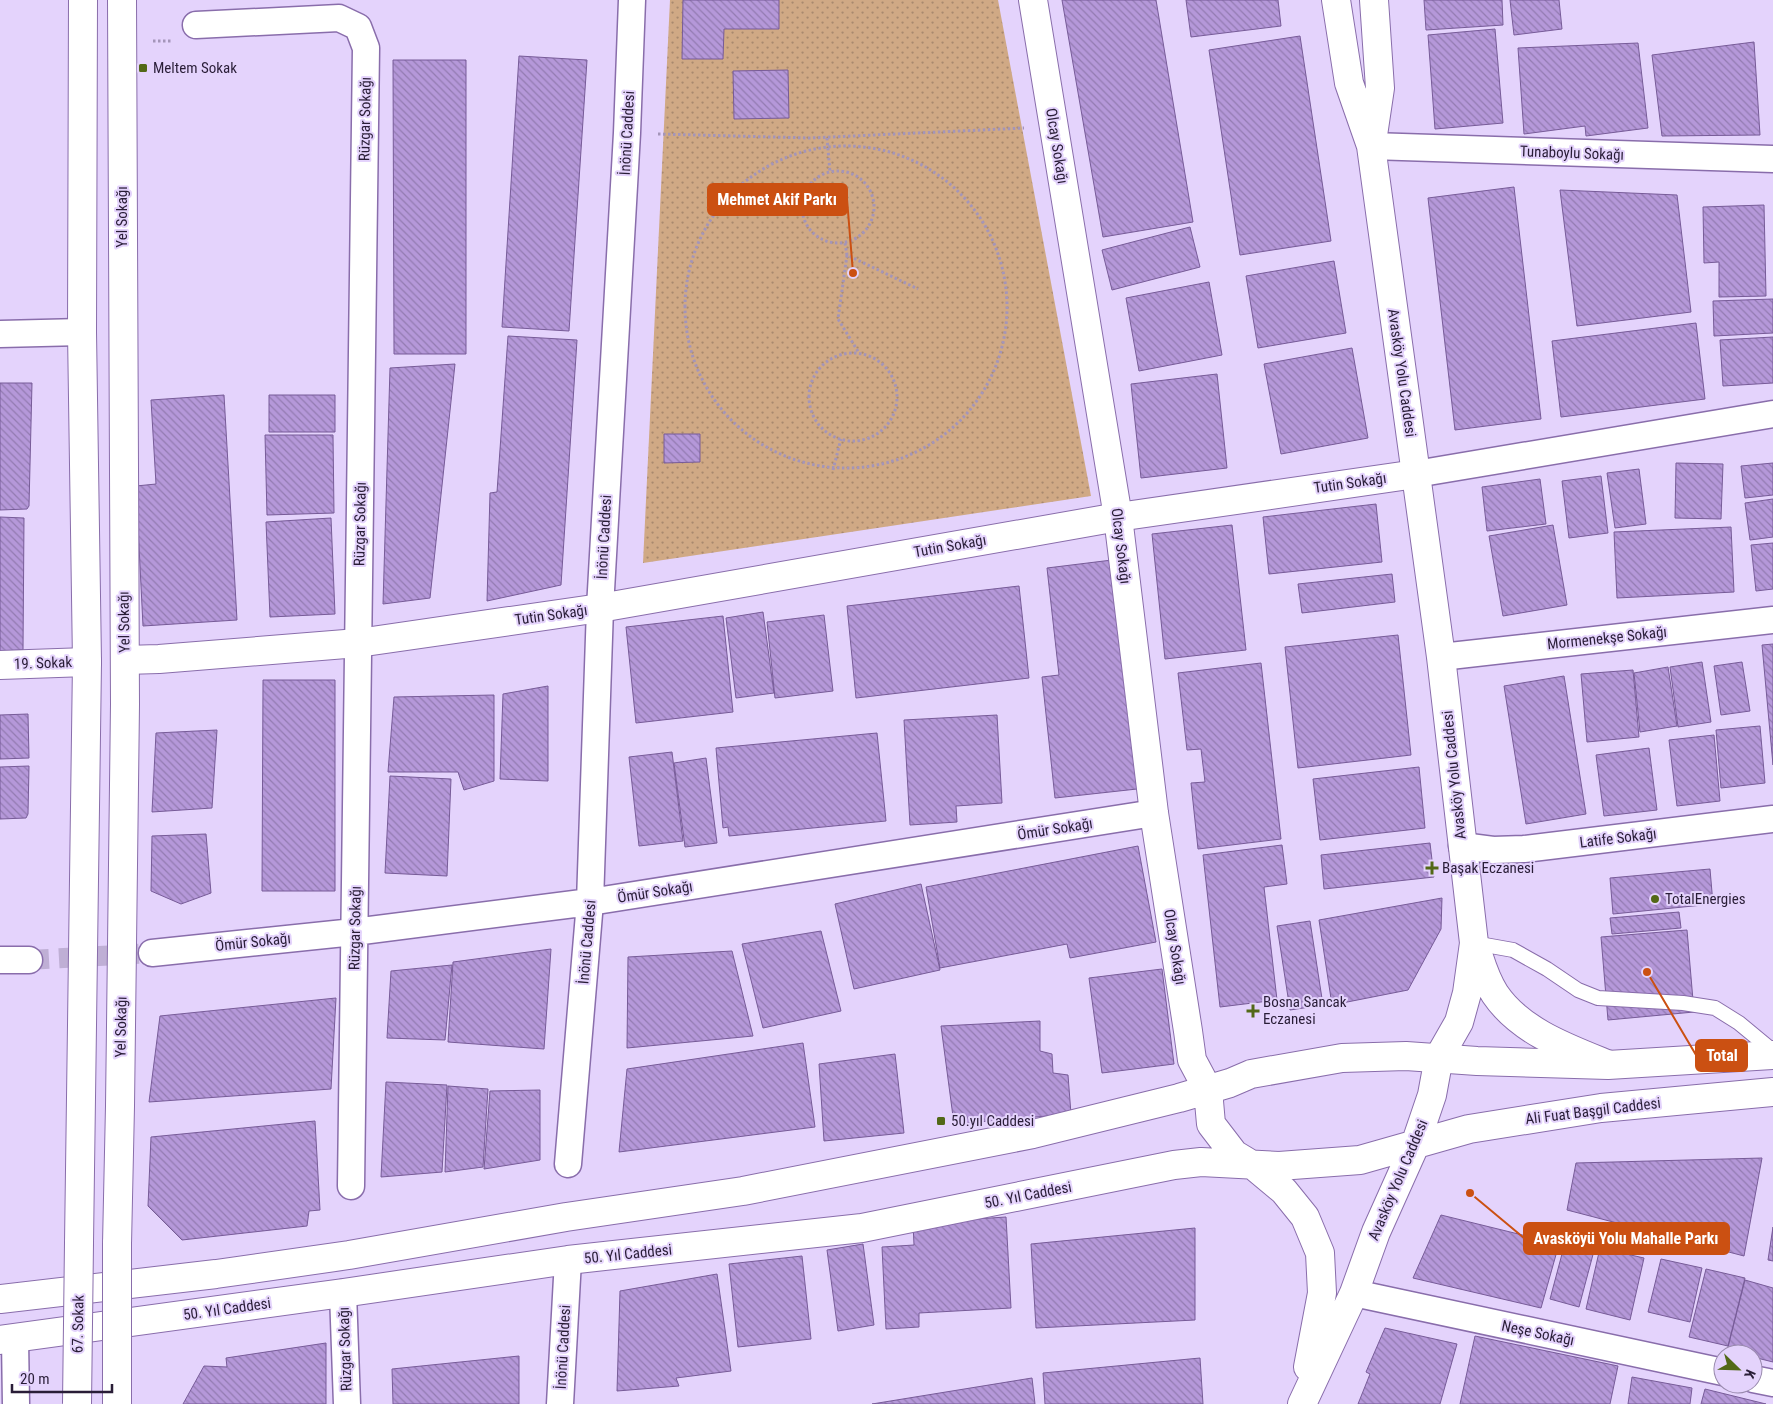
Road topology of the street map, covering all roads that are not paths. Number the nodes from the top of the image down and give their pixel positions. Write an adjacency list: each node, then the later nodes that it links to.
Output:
1 (83, 0): 10 (main road)
2 (122, 0): 19 (main road, Yel Sokağı)
3 (632, 0): 15 (street, İnönü Caddesi)
4 (1033, 0): 14 (main road, Olcay Sokağı)
5 (1336, 0): 8 (main road, Avasköy Yolu Caddesi)
6 (1374, 0): 8 (main road, Avasköy Yolu Caddesi)
7 (196, 25): 17 (street, Rüzgar Sokağı)
8 (1371, 146): 9 (street, Tunaboylu Sokağı); 13 (main road, Avasköy Yolu Caddesi)
9 (1773, 159)
10 (82, 332): 11 (street); 20 (main road)
11 (0, 334)
12 (1773, 414): 13 (street, Tutin Sokağı)
13 (1416, 474): 14 (main road, Tutin Sokağı); 18 (main road, Avasköy Yolu Caddesi)
14 (1118, 517): 15 (main road, Tutin Sokağı); 22 (main road, Olcay Sokağı)
15 (600, 608): 17 (main road, Tutin Sokağı); 25 (street, İnönü Caddesi)
16 (1773, 620): 18 (street, Mormenekşe Sokağı)
17 (358, 643): 19 (main road, Tutin Sokağı); 26 (street, Rüzgar Sokağı)
18 (1441, 657): 24 (main road, Avasköy Yolu Caddesi)
19 (125, 660): 20 (main road, 19. Sokak); 49 (main road, Yel Sokağı, bridge)
20 (87, 662): 21 (main road, 19. Sokak); 48 (main road, 67. Sokak, bridge)
21 (0, 665)
22 (1154, 813): 25 (street, Ömür Sokağı); 35 (main road, Olcay Sokağı)
23 (1773, 819): 24 (street, Latife Sokağı)
24 (1462, 846): 27 (main road, Avasköy Yolu Caddesi)
25 (590, 902): 26 (street, Ömür Sokağı); 38 (street, İnönü Caddesi)
26 (354, 932): 28 (street, Ömür Sokağı); 40 (street, Rüzgar Sokağı)
27 (1474, 943): 31 (lane); 33 (main road, Avasköy Yolu Caddesi); 34 (main road)
28 (152, 952)
29 (0, 960): 30 (street)
30 (29, 960)
31 (1773, 1051)
32 (1773, 1056): 34 (main road)
33 (1439, 1057): 34 (main road); 35 (main road); 37 (main road, Avasköy Yolu Caddesi)
34 (1608, 1064)
35 (1208, 1090): 39 (main road); 44 (main road)
36 (1773, 1092): 37 (main road, Ali Fuat Başgil Caddesi)
37 (1415, 1145): 39 (main road, Ali Fuat Başgil Caddesi); 43 (main road, Avasköy Yolu Caddesi)
38 (568, 1164)
39 (1254, 1166): 41 (main road, 50. Yıl Caddesi); 52 (main road)
40 (351, 1186)
41 (568, 1260): 42 (main road, 50. Yıl Caddesi); 51 (street, İnönü Caddesi)
42 (343, 1293): 45 (main road, 50. Yıl Caddesi); 50 (street, Rüzgar Sokağı)
43 (1354, 1293): 46 (street, Neşe Sokağı); 53 (main road, Avasköy Yolu Caddesi)
44 (0, 1299)
45 (7, 1340): 47 (street)
46 (1713, 1370)
47 (16, 1404)
48 (77, 1404)
49 (117, 1404)
50 (347, 1404)
51 (560, 1404)
52 (1295, 1404)
53 (1302, 1404)

